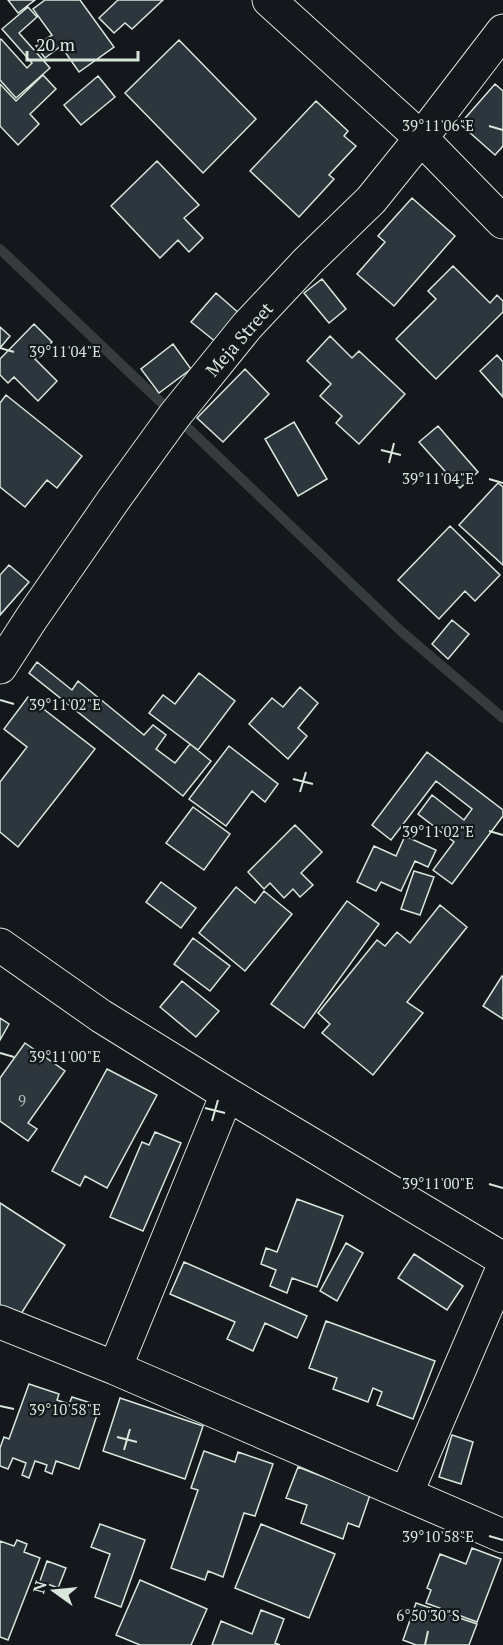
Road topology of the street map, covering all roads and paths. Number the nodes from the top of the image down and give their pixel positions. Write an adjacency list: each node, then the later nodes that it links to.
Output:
1 (269, 0): 3 (street)
2 (503, 31): 3 (street, Meja Street)
3 (421, 138): 4 (street); 5 (street, Meja Street)
4 (503, 222)
5 (0, 667)
6 (0, 945): 7 (street)
7 (227, 1094): 8 (street); 11 (street)
8 (503, 1259)
9 (503, 1268): 12 (street)
10 (0, 1322): 11 (street)
11 (115, 1368): 12 (street)
12 (406, 1494): 13 (street)
13 (503, 1536)

